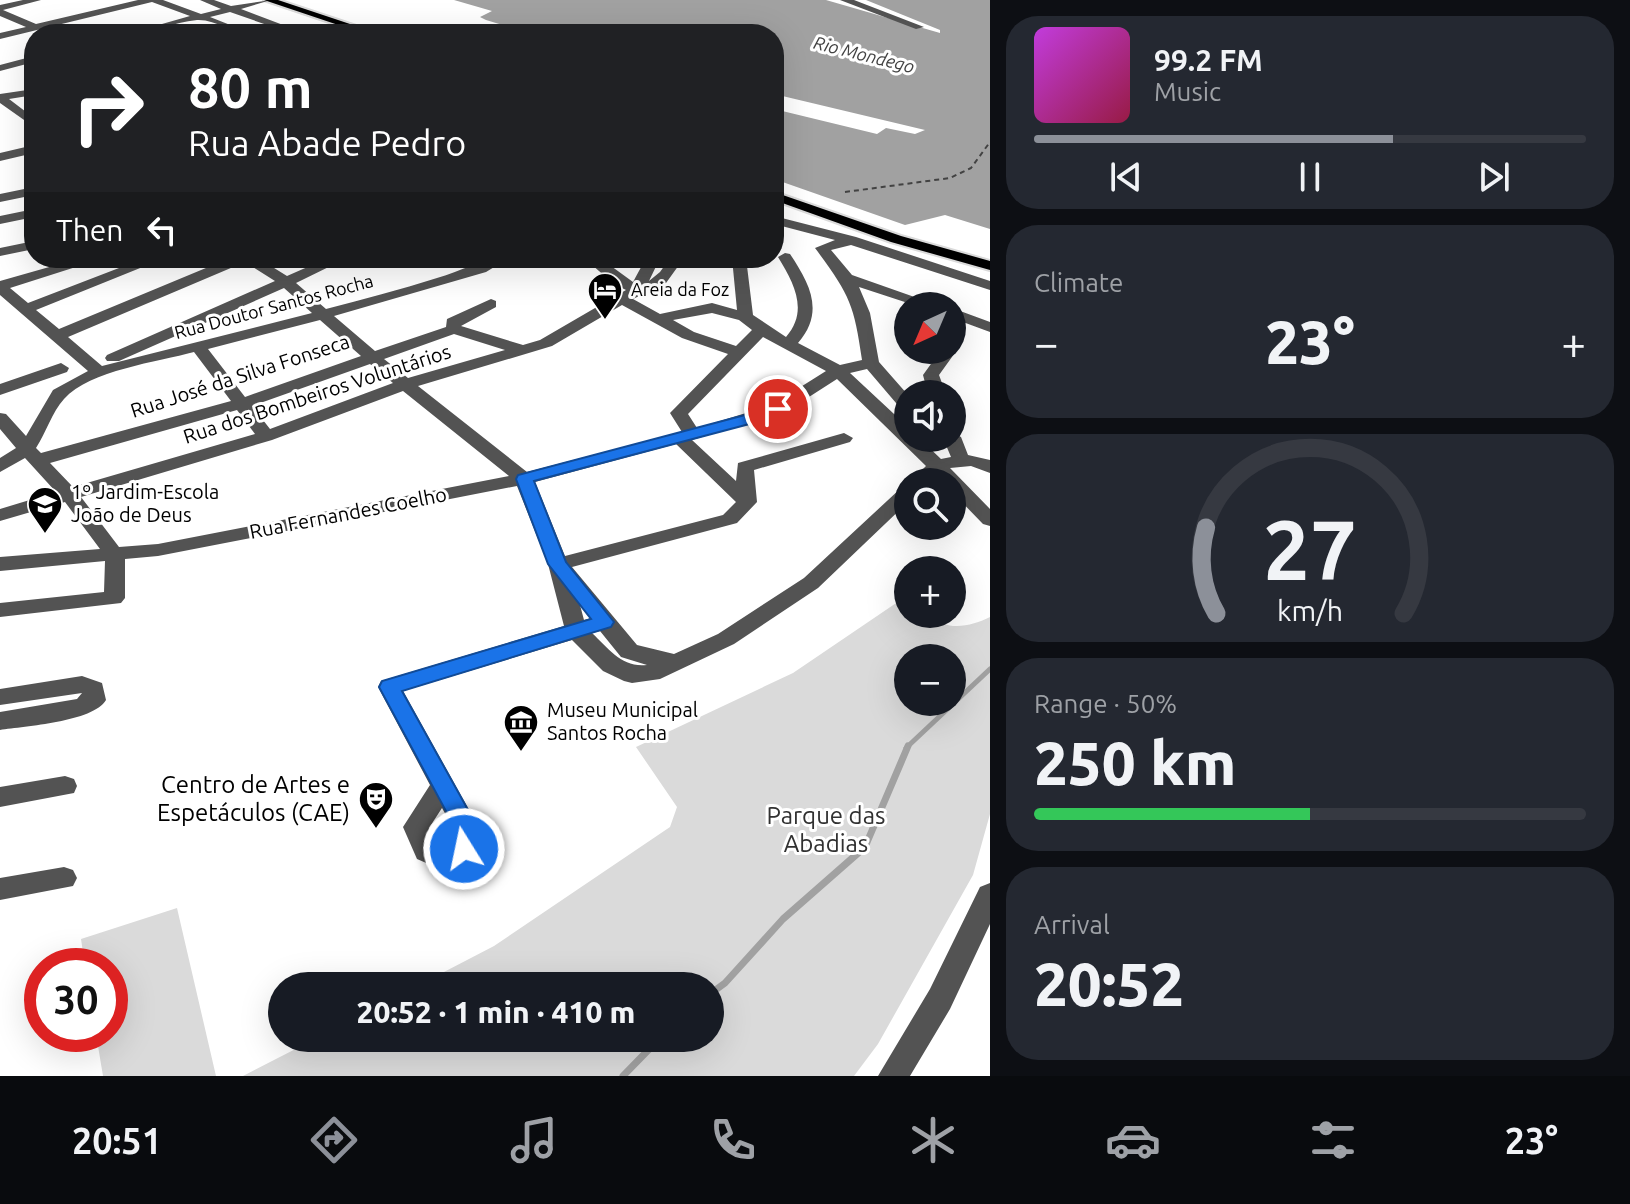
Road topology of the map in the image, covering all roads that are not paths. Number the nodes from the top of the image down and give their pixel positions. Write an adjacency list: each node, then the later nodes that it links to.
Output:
1 (36, 0): 7 (street)
2 (152, 0): 9 (street); 12 (street)
3 (205, 0): 6 (street)
4 (268, 0): 6 (street); 8 (main road)
5 (845, 0): 17 (street)
6 (230, 9): 9 (street); 10 (street)
7 (0, 10): 11 (street)
8 (307, 12): 10 (street); 16 (main road)
9 (201, 17): 13 (street); 14 (street)
10 (267, 22): 15 (street)
11 (30, 24)
12 (49, 24)
13 (171, 24)
14 (220, 24)
15 (273, 24)
16 (344, 24)
17 (919, 27)
18 (24, 30): 19 (street)
19 (0, 36)
20 (24, 62): 21 (street)
21 (0, 68)
22 (24, 94): 23 (street)
23 (0, 98): 24 (street)
24 (24, 115)
25 (24, 151): 26 (street)
26 (0, 157)
27 (24, 193): 28 (street)
28 (0, 198)
29 (784, 200): 34 (main road)
30 (24, 215): 31 (street)
31 (0, 220)
32 (784, 222): 33 (street)
33 (814, 230): 35 (street); 37 (street)
34 (896, 239): 40 (main road); 51 (main road)
35 (851, 240): 37 (street); 55 (street)
36 (24, 247): 38 (street)
37 (822, 248): 52 (street)
38 (0, 252)
39 (785, 257): 68 (street)
40 (990, 266)
41 (62, 268): 54 (street)
42 (132, 268): 59 (street)
43 (221, 268): 67 (street)
44 (262, 268): 53 (street)
45 (318, 268): 53 (street)
46 (483, 268): 60 (street, Rua Doutor Santos Rocha)
47 (603, 268): 57 (street)
48 (647, 268): 57 (street)
49 (672, 268): 57 (street, Rua dos Bombeiros Voluntários)
50 (740, 268): 61 (street)
51 (990, 276)
52 (850, 279): 56 (street); 73 (street)
53 (286, 282): 60 (street); 76 (street)
54 (0, 286): 59 (street)
55 (990, 286)
56 (894, 293)
57 (631, 295): 62 (street); 70 (street, Rua dos Bombeiros Voluntários)
58 (491, 304): 65 (street, Rua José da Silva Fonseca)
59 (25, 309): 67 (street)
60 (323, 315): 69 (street, Rua Doutor Santos Rocha); 72 (street)
61 (745, 317): 62 (street); 66 (street)
62 (661, 318): 71 (street)
63 (966, 318): 64 (street)
64 (990, 327)
65 (454, 329): 70 (street); 72 (street, Rua José da Silva Fonseca)
66 (761, 330): 68 (street); 71 (street)
67 (56, 336): 76 (street)
68 (788, 344): 75 (street)
69 (199, 348): 76 (street, Rua Doutor Santos Rocha); 81 (street)
70 (523, 350): 77 (street, Rua dos Bombeiros Voluntários)
71 (736, 352): 80 (street)
72 (372, 357): 77 (street); 81 (street, Rua José da Silva Fonseca)
73 (871, 363): 75 (street, Rua Fernandes Coelho); 79 (street)
74 (61, 368): 78 (street)
75 (838, 371): 83 (street, Rua Fernandes Coelho); 84 (street)
76 (99, 372): 91 (street)
77 (405, 384): 85 (street, Rua dos Bombeiros Voluntários); 96 (street)
78 (0, 390)
79 (894, 390)
80 (696, 395): 83 (street); 86 (street)
81 (240, 404): 85 (street); 91 (street, Rua José da Silva Fonseca)
82 (0, 418): 91 (street)
83 (739, 422): 86 (street, Rua Fernandes Coelho)
84 (894, 423)
85 (266, 436): 97 (street, Rua dos Bombeiros Voluntários)
86 (686, 436): 96 (street, Rua Fernandes Coelho); 98 (street)
87 (844, 438): 98 (street)
88 (923, 452): 95 (street)
89 (930, 452): 95 (street)
90 (958, 452): 92 (street)
91 (32, 455): 94 (street); 97 (street)
92 (961, 460): 93 (street); 95 (street)
93 (989, 464)
94 (0, 466)
95 (936, 466): 101 (street)
96 (524, 479): 102 (street, Rua Fernandes Coelho); 104 (street)
97 (70, 496): 100 (street, Rua dos Bombeiros Voluntários); 102 (street)
98 (747, 502): 104 (street)
99 (894, 505): 108 (street)
100 (0, 515)
101 (990, 520)
102 (115, 555): 103 (street, Rua Fernandes Coelho); 105 (street)
103 (0, 564)
104 (558, 564): 106 (street); 107 (street)
105 (0, 610)
106 (604, 622): 107 (street); 108 (street)
107 (576, 631): 108 (street); 112 (street)
108 (675, 662)
109 (0, 697): 110 (street)
110 (0, 721)
111 (65, 786): 113 (street)
112 (443, 786)
113 (0, 797)
114 (64, 878): 115 (street)
115 (0, 889)
116 (990, 895): 117 (street)
117 (893, 1076)

